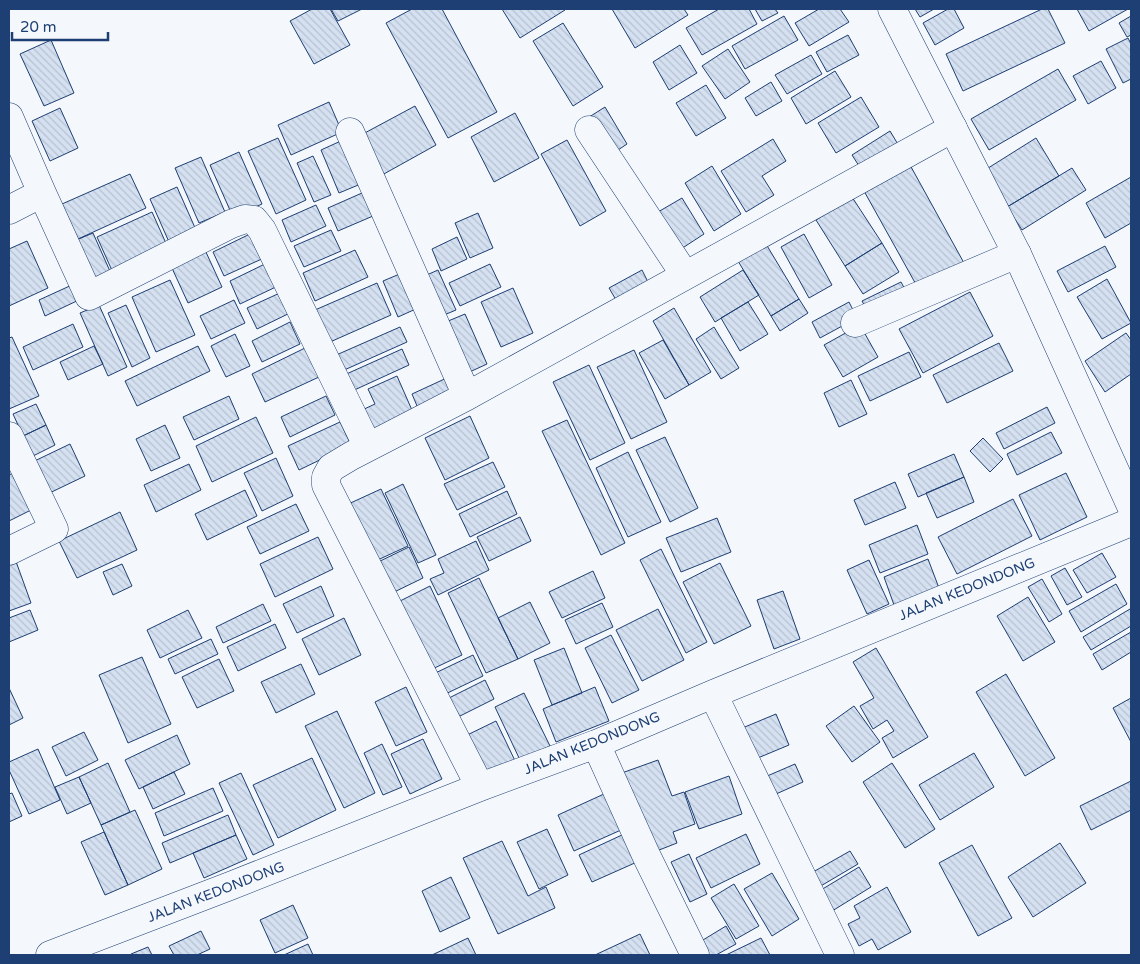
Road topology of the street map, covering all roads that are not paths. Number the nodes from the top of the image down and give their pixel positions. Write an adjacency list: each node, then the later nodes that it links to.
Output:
1 (892, 9): 3 (street)
2 (9, 117): 6 (street)
3 (953, 128): 8 (street); 9 (street)
4 (589, 130): 9 (street)
5 (350, 132): 11 (street)
6 (42, 194): 7 (street); 13 (street)
7 (9, 210)
8 (1017, 254): 10 (street); 14 (street)
9 (685, 275): 11 (street)
10 (855, 323)
11 (467, 396): 13 (street)
12 (9, 436): 16 (street)
13 (368, 447): 19 (street)
14 (1131, 506)
15 (1131, 522): 17 (street, JALAN KEDONDONG)
16 (9, 551)
17 (713, 694): 18 (street, JALAN KEDONDONG); 22 (street)
18 (596, 744): 19 (street, JALAN KEDONDONG); 21 (street)
19 (480, 787): 20 (street, JALAN KEDONDONG)
20 (50, 955)
21 (695, 955)
22 (840, 955)

